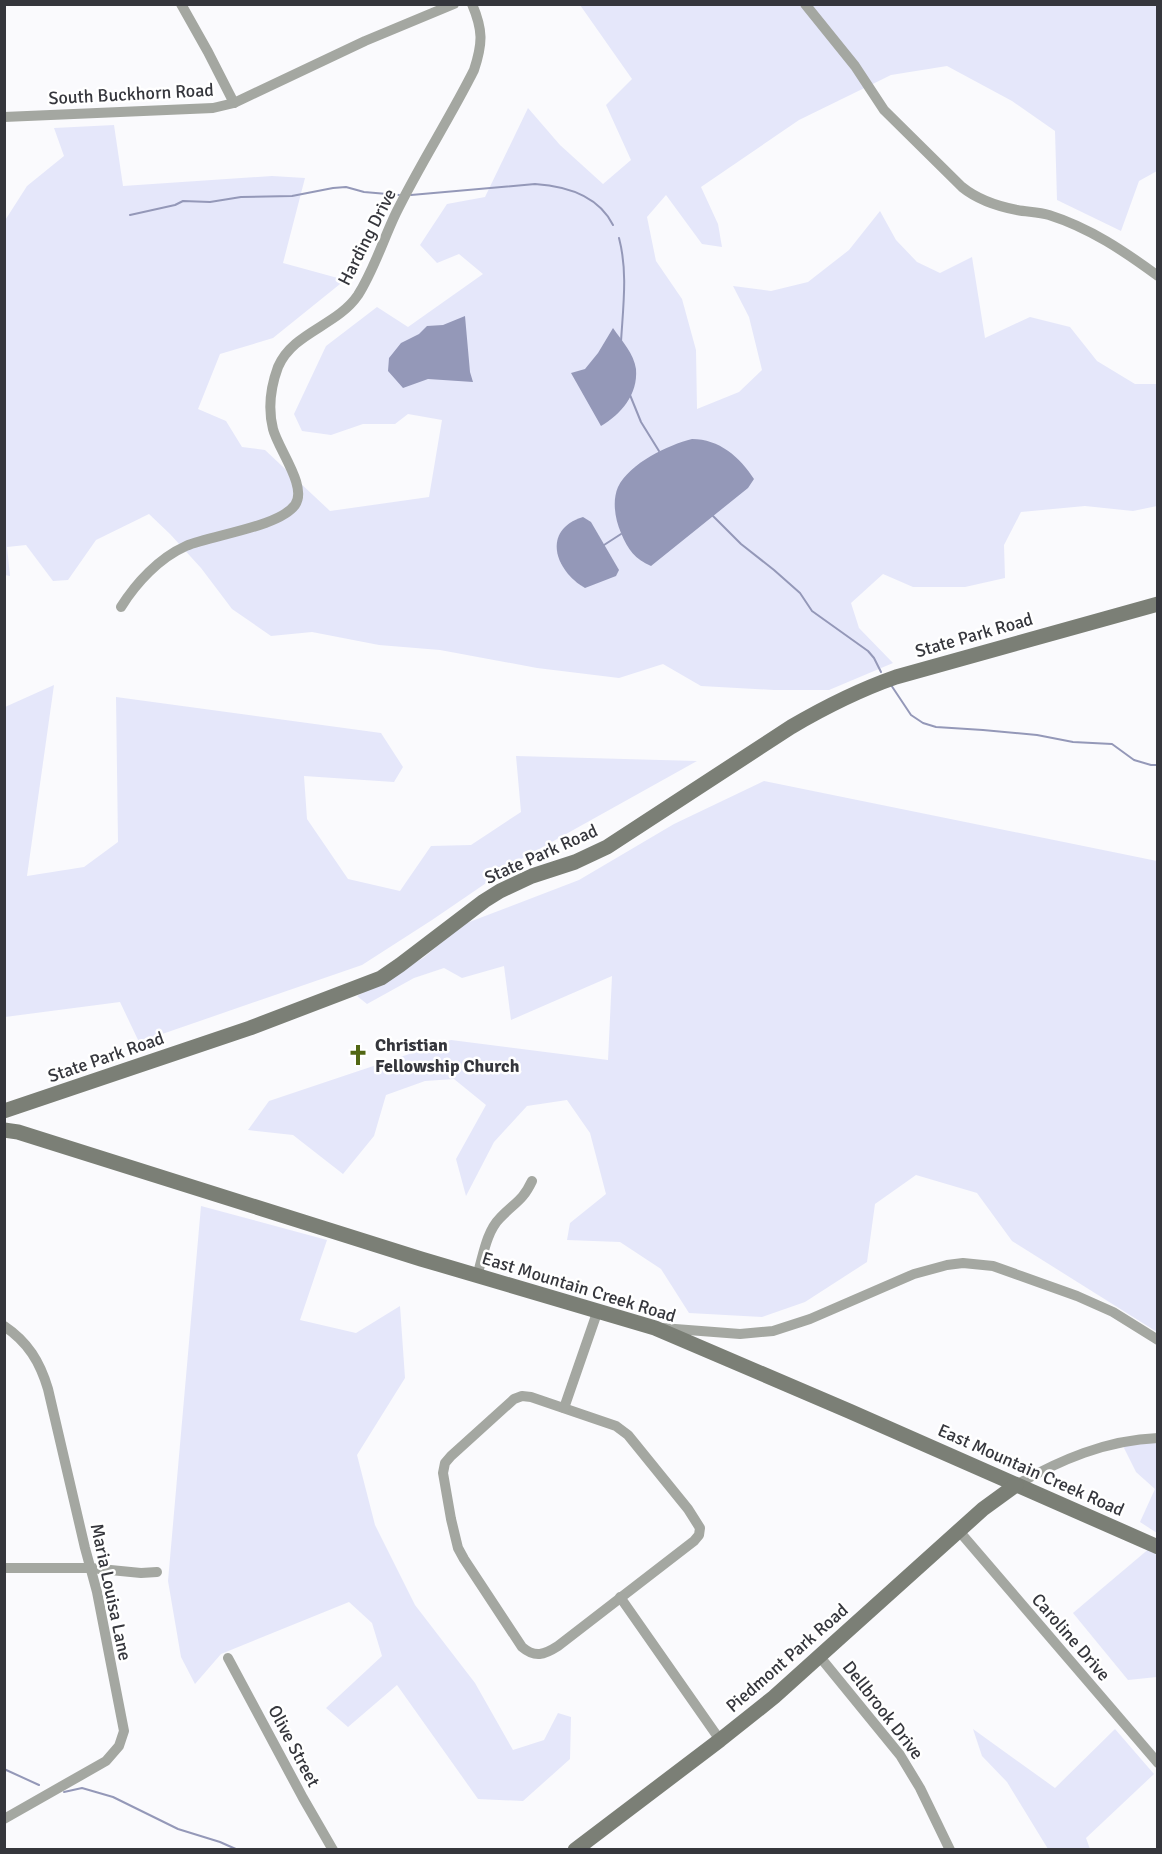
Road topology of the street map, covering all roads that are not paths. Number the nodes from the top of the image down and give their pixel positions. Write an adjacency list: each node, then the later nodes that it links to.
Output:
1 (181, 4): 5 (street)
2 (472, 4): 9 (street, Harding Drive)
3 (805, 4): 7 (street)
4 (448, 6): 5 (street, South Buckhorn Road)
5 (234, 103): 6 (street, South Buckhorn Road)
6 (4, 117)
7 (1158, 276)
8 (1158, 604): 10 (street, State Park Road)
9 (121, 608)
10 (4, 1111)
11 (4, 1130): 13 (street, East Mountain Creek Road)
12 (532, 1181): 13 (street)
13 (477, 1276): 14 (street, East Mountain Creek Road)
14 (598, 1310): 16 (street, East Mountain Creek Road); 18 (street)
15 (4, 1326): 24 (street, Maria Louisa Lane)
16 (656, 1328): 17 (street); 20 (street, East Mountain Creek Road)
17 (1158, 1340)
18 (564, 1408): 26 (street); 26 (street)
19 (1158, 1438): 20 (street)
20 (1016, 1485): 21 (street, Piedmont Park Road); 22 (street, East Mountain Creek Road)
21 (959, 1531): 27 (street, Piedmont Park Road); 30 (street, Caroline Drive)
22 (1158, 1547)
23 (4, 1568): 24 (street)
24 (90, 1568): 25 (street); 31 (street, Maria Louisa Lane)
25 (157, 1572)
26 (620, 1597): 29 (street)
27 (820, 1657): 29 (street, Piedmont Park Road); 34 (street, Dellbrook Drive)
28 (228, 1658): 32 (street, Olive Street)
29 (720, 1740): 33 (street, Piedmont Park Road)
30 (1158, 1763)
31 (4, 1819)
32 (333, 1850)
33 (575, 1850)
34 (950, 1850)

